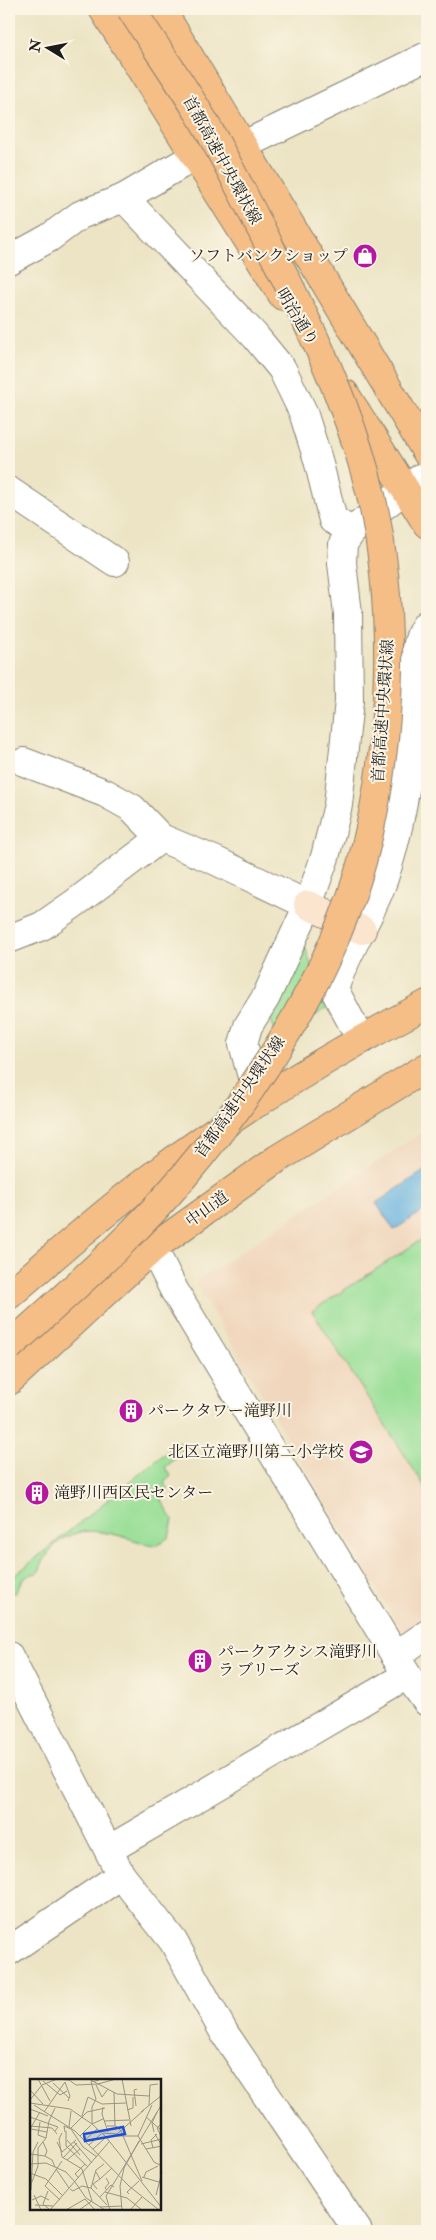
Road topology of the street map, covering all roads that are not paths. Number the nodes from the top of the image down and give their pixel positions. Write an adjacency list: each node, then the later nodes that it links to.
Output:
1 (102, 9): 7 (highway, 明治通り)
2 (124, 9): 31 (highway, 首都高速中央環状線)
3 (131, 9): 32 (highway, 首都高速中央環状線, bridge)
4 (161, 9): 6 (highway)
5 (427, 56): 6 (street)
6 (244, 145): 10 (highway)
7 (195, 156): 8 (street); 12 (highway, 明治通り)
8 (124, 198): 9 (street); 15 (street)
9 (9, 260)
10 (427, 453)
11 (427, 474): 12 (street)
12 (405, 489): 14 (highway, 明治通り); 15 (street)
13 (9, 491): 16 (street)
14 (427, 524)
15 (352, 531): 19 (street)
16 (115, 562)
17 (427, 624): 18 (street)
18 (414, 692): 19 (street); 23 (street)
19 (349, 701): 22 (street)
20 (24, 762): 21 (street)
21 (161, 838): 22 (street); 24 (street)
22 (308, 905): 23 (street); 28 (street)
23 (362, 930): 26 (street)
24 (9, 939)
25 (427, 1004): 26 (highway)
26 (361, 1040): 28 (highway)
27 (427, 1067): 29 (highway, 中山道)
28 (259, 1102): 30 (highway)
29 (153, 1248): 33 (highway, 中山道); 36 (street)
30 (11, 1287)
31 (9, 1338)
32 (9, 1347)
33 (9, 1381)
34 (427, 1634): 36 (street)
35 (9, 1656): 38 (street)
36 (401, 1665): 37 (street); 38 (street)
37 (427, 1702)
38 (110, 1849): 39 (street)
39 (121, 1875): 40 (street); 41 (street)
40 (12, 1941)
41 (358, 2231)

